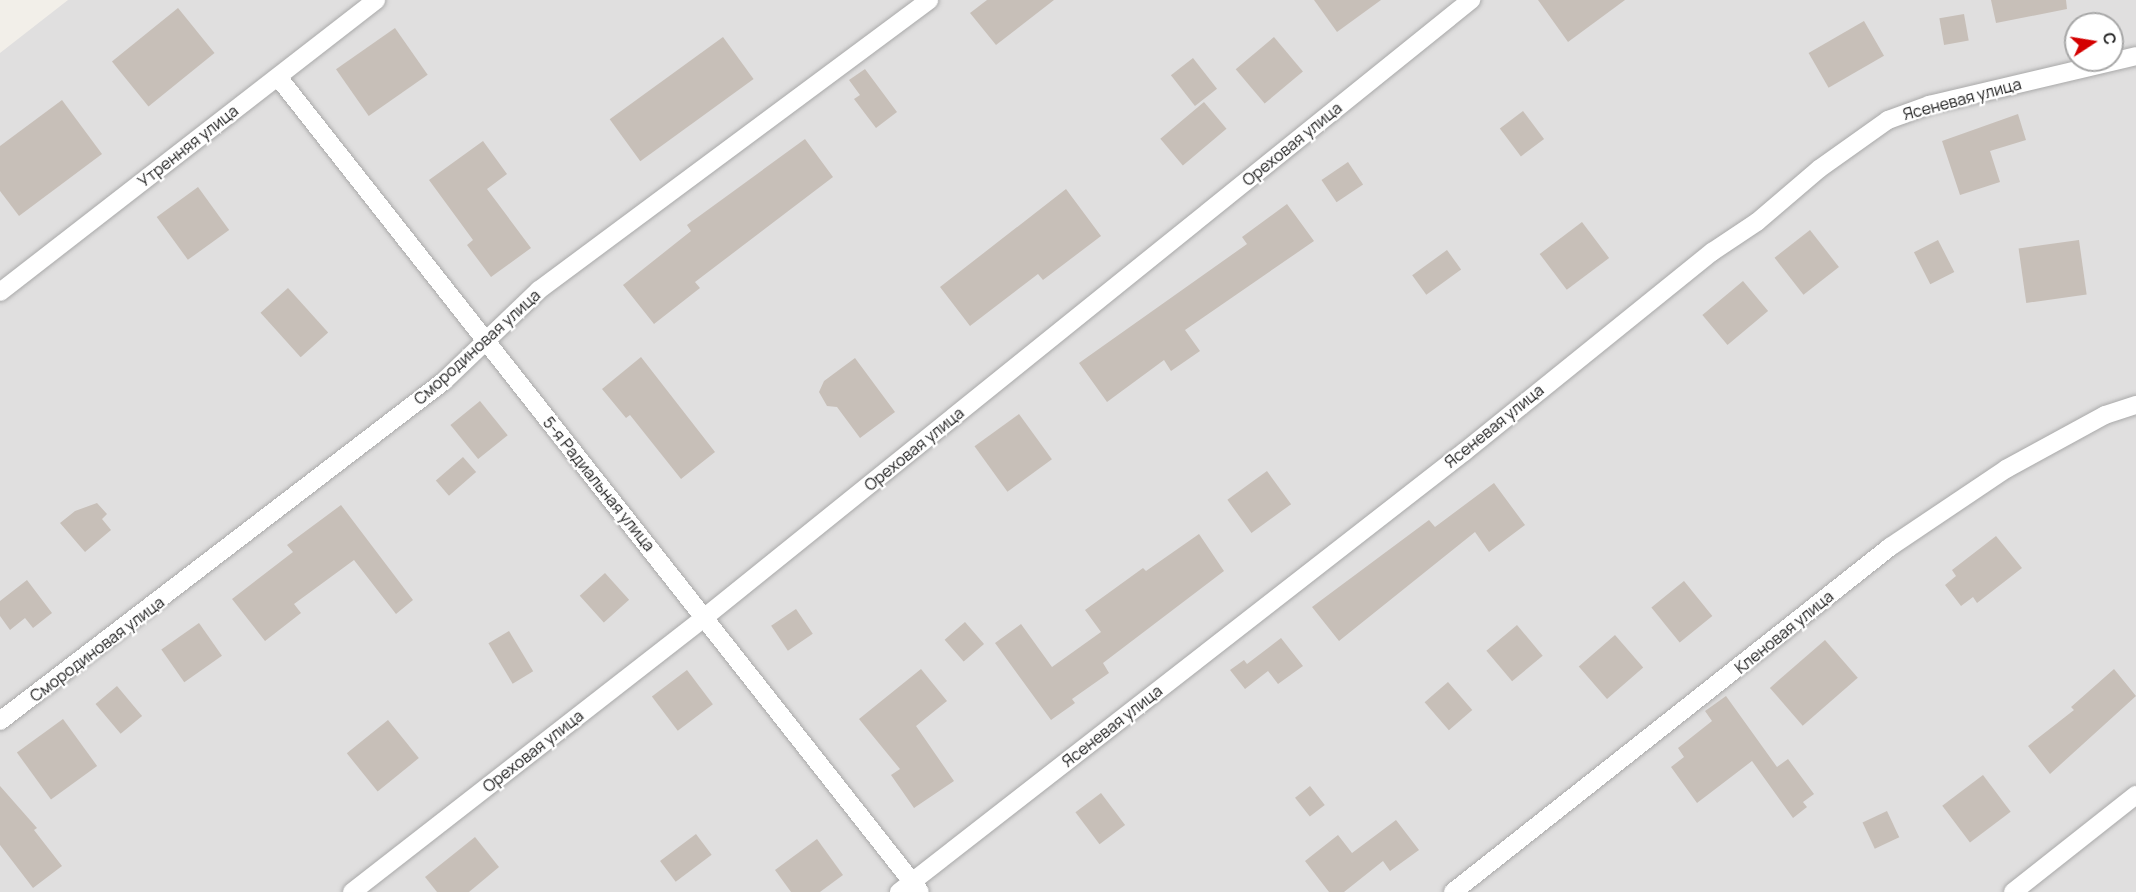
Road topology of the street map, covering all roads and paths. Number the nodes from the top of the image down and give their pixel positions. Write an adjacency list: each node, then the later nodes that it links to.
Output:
1 (376, 0): 5 (street, Утренняя улица)
2 (929, 0): 7 (street, Смородиновая улица)
3 (1471, 0): 9 (street, Ореховая улица)
4 (2136, 56): 12 (street, Ясеневая улица)
5 (278, 76): 6 (street, Утренняя улица); 7 (street, 5-я Радиальная улица)
6 (0, 292)
7 (484, 340): 9 (street, 5-я Радиальная улица); 10 (street, Смородиновая улица)
8 (2136, 405): 14 (street, Кленовая улица)
9 (705, 617): 12 (street, 5-я Радиальная улица); 13 (street, Ореховая улица)
10 (0, 721)
11 (2136, 795): 15 (street)
12 (911, 889)
13 (352, 892)
14 (1454, 892)
15 (2013, 892)

